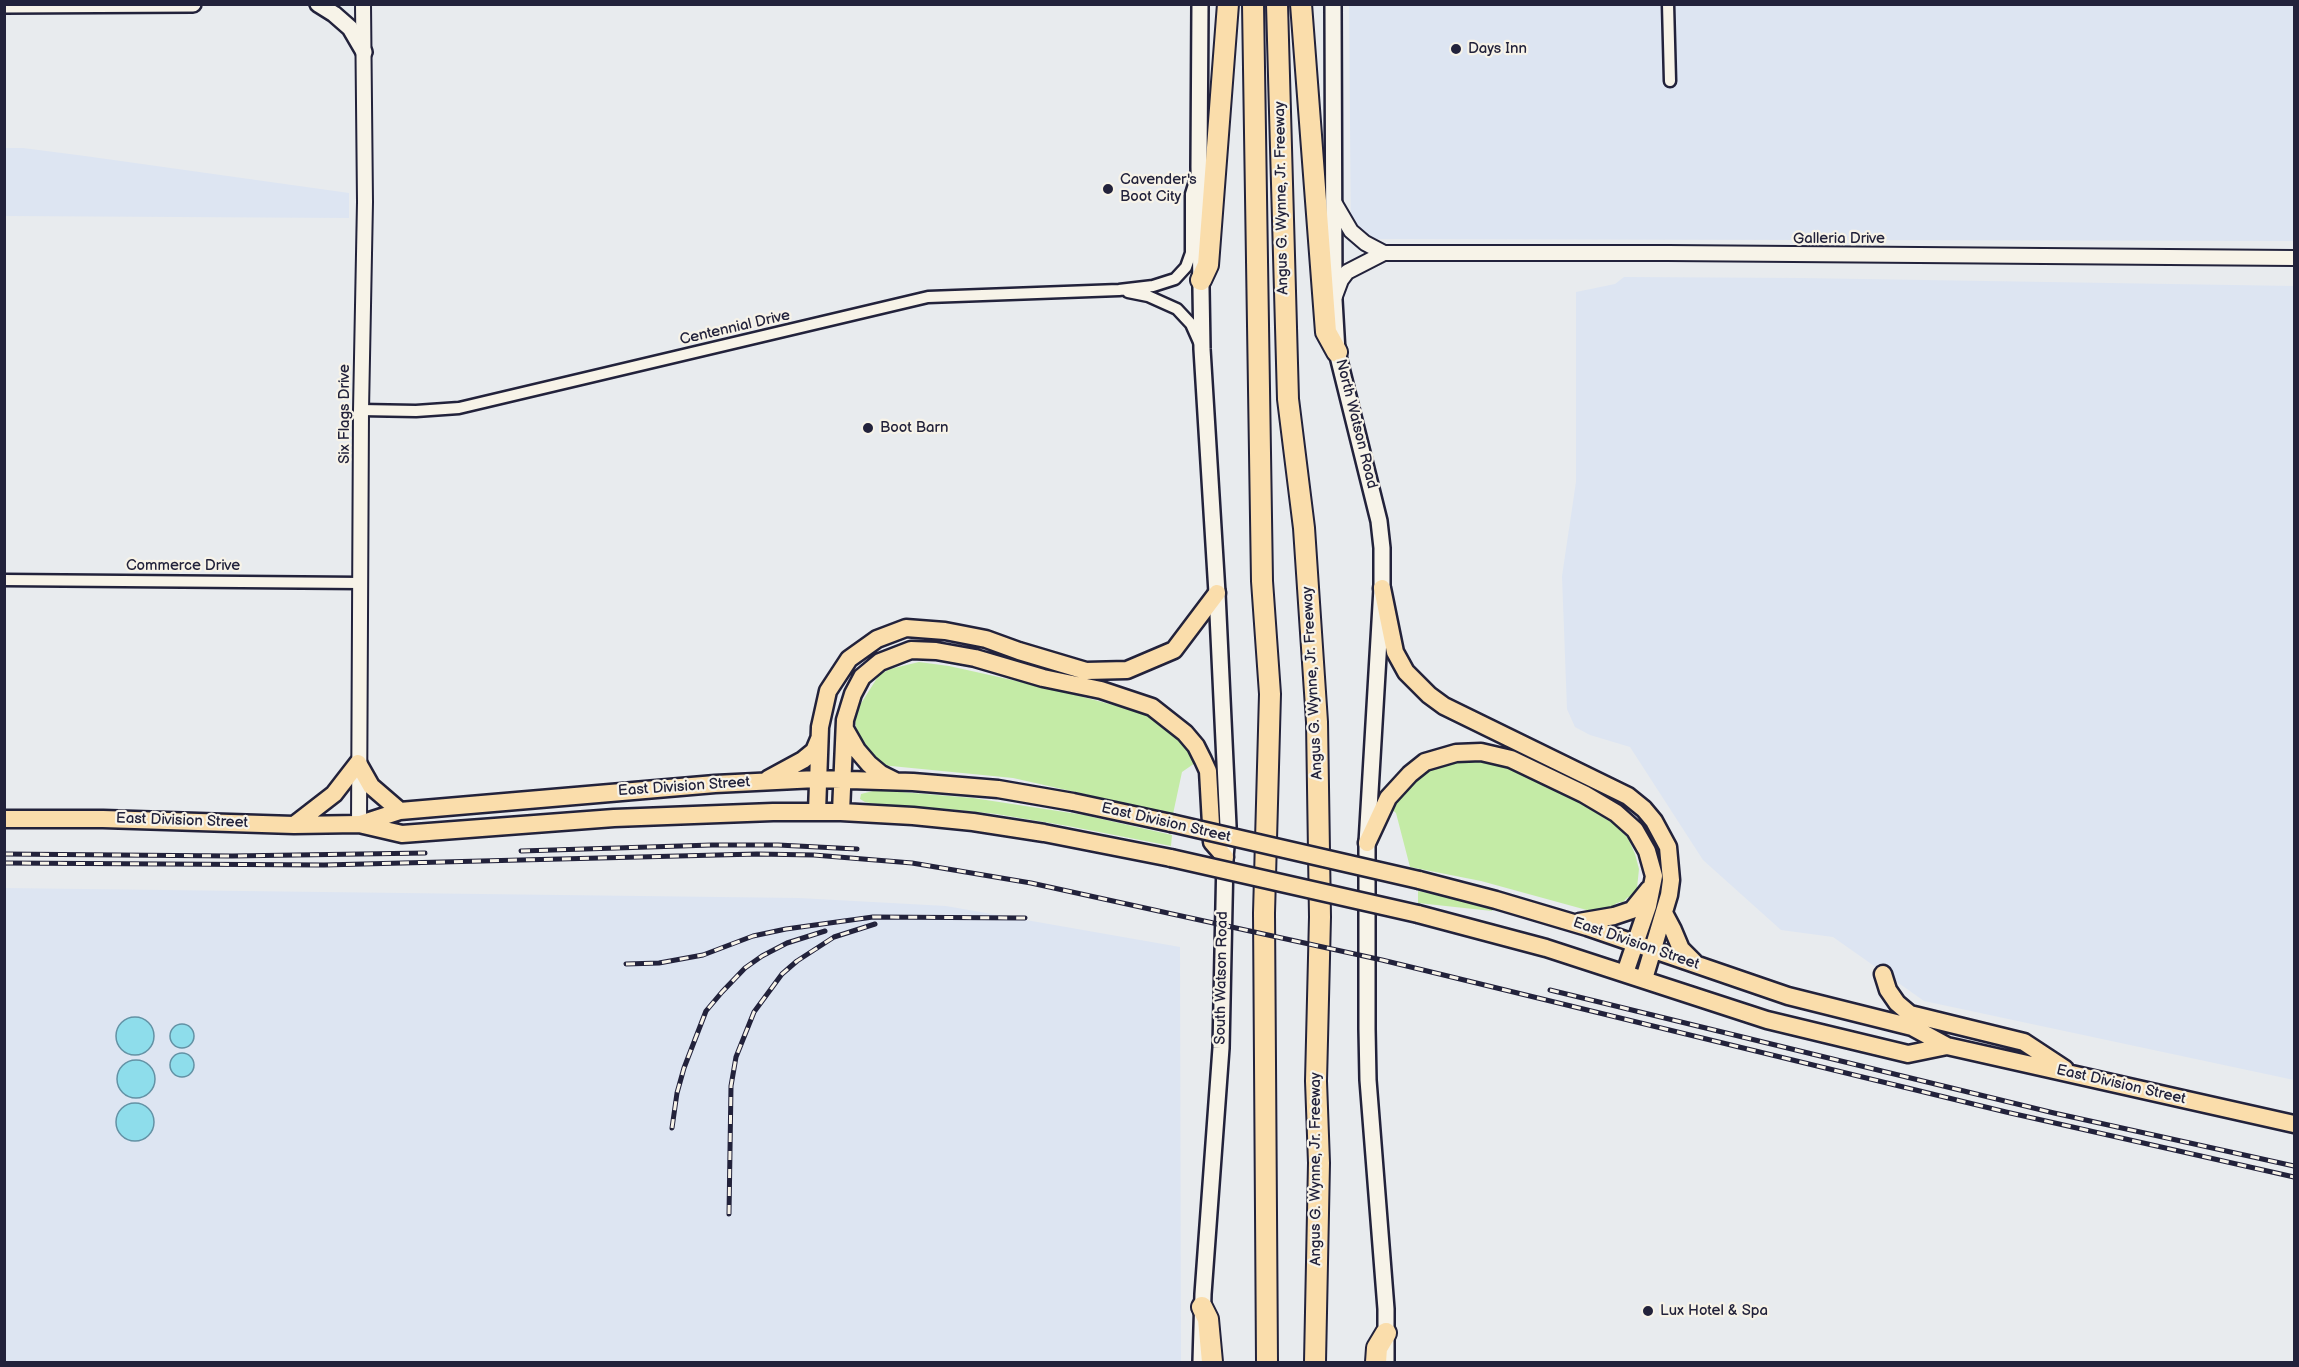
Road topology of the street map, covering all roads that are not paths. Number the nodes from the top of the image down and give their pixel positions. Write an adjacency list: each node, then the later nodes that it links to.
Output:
1 (193, 4): 11 (main road)
2 (318, 4): 12 (main road)
3 (363, 4): 12 (street, Six Flags Drive)
4 (1200, 4): 14 (main road)
5 (1228, 4): 18 (highway)
6 (1253, 4): 59 (highway, Angus G. Wynne, Jr. Freeway)
7 (1277, 4): 60 (highway, Angus G. Wynne, Jr. Freeway)
8 (1301, 4): 22 (highway)
9 (1333, 4): 15 (main road, North Watson Road)
10 (1668, 4): 13 (street)
11 (4, 5)
12 (364, 52): 23 (street, Six Flags Drive)
13 (1670, 81)
14 (1199, 167): 18 (main road); 19 (street, Centennial Drive)
15 (1334, 202): 16 (street); 20 (main road, North Watson Road)
16 (1384, 253): 17 (street, Galleria Drive); 20 (street)
17 (2295, 258)
18 (1201, 280): 21 (main road)
19 (1119, 290): 21 (street, Centennial Drive); 23 (street, Centennial Drive)
20 (1334, 300): 22 (main road, North Watson Road)
21 (1202, 349): 27 (main road)
22 (1337, 352): 26 (main road, North Watson Road)
23 (361, 410): 25 (street, Six Flags Drive)
24 (4, 580): 25 (street, Commerce Drive)
25 (361, 583): 30 (street, Six Flags Drive)
26 (1382, 588): 41 (main road, North Watson Road); 44 (main road)
27 (1217, 593): 29 (main road); 42 (main road, South Watson Road)
28 (844, 727): 32 (main road); 33 (main road); 42 (main road)
29 (820, 739): 31 (main road); 34 (main road)
30 (358, 763): 35 (main road); 39 (street, Six Flags Drive); 40 (main road)
31 (818, 779): 32 (main road, East Division Street); 34 (main road, East Division Street); 36 (main road)
32 (841, 780): 33 (main road, East Division Street); 37 (main road)
33 (896, 781): 45 (main road, East Division Street, bridge)
34 (763, 782): 35 (main road, East Division Street)
35 (400, 811): 39 (main road, East Division Street)
36 (817, 812): 37 (main road, East Division Street); 39 (main road, East Division Street)
37 (842, 812): 49 (main road, East Division Street, bridge)
38 (4, 819): 40 (main road, East Division Street)
39 (359, 824): 40 (main road, East Division Street)
40 (294, 825)
41 (1367, 843): 43 (main road); 56 (main road)
42 (1225, 857): 55 (main road, South Watson Road)
43 (1653, 883): 45 (main road); 46 (main road)
44 (1664, 913): 47 (main road); 48 (main road)
45 (1574, 923): 46 (main road, East Division Street)
46 (1636, 942): 47 (main road, East Division Street); 49 (main road)
47 (1653, 949): 48 (main road, East Division Street); 51 (main road)
48 (1696, 965): 52 (main road, East Division Street)
49 (1625, 973): 51 (main road, East Division Street)
50 (1883, 974): 53 (main road)
51 (1644, 979): 52 (main road, East Division Street)
52 (1947, 1046): 53 (main road, East Division Street)
53 (2073, 1074): 54 (main road, East Division Street)
54 (2295, 1124)
55 (1202, 1307): 57 (main road, South Watson Road); 58 (highway)
56 (1386, 1333): 61 (highway); 62 (main road)
57 (1201, 1362)
58 (1212, 1362)
59 (1267, 1362)
60 (1315, 1362)
61 (1376, 1362)
62 (1386, 1362)

